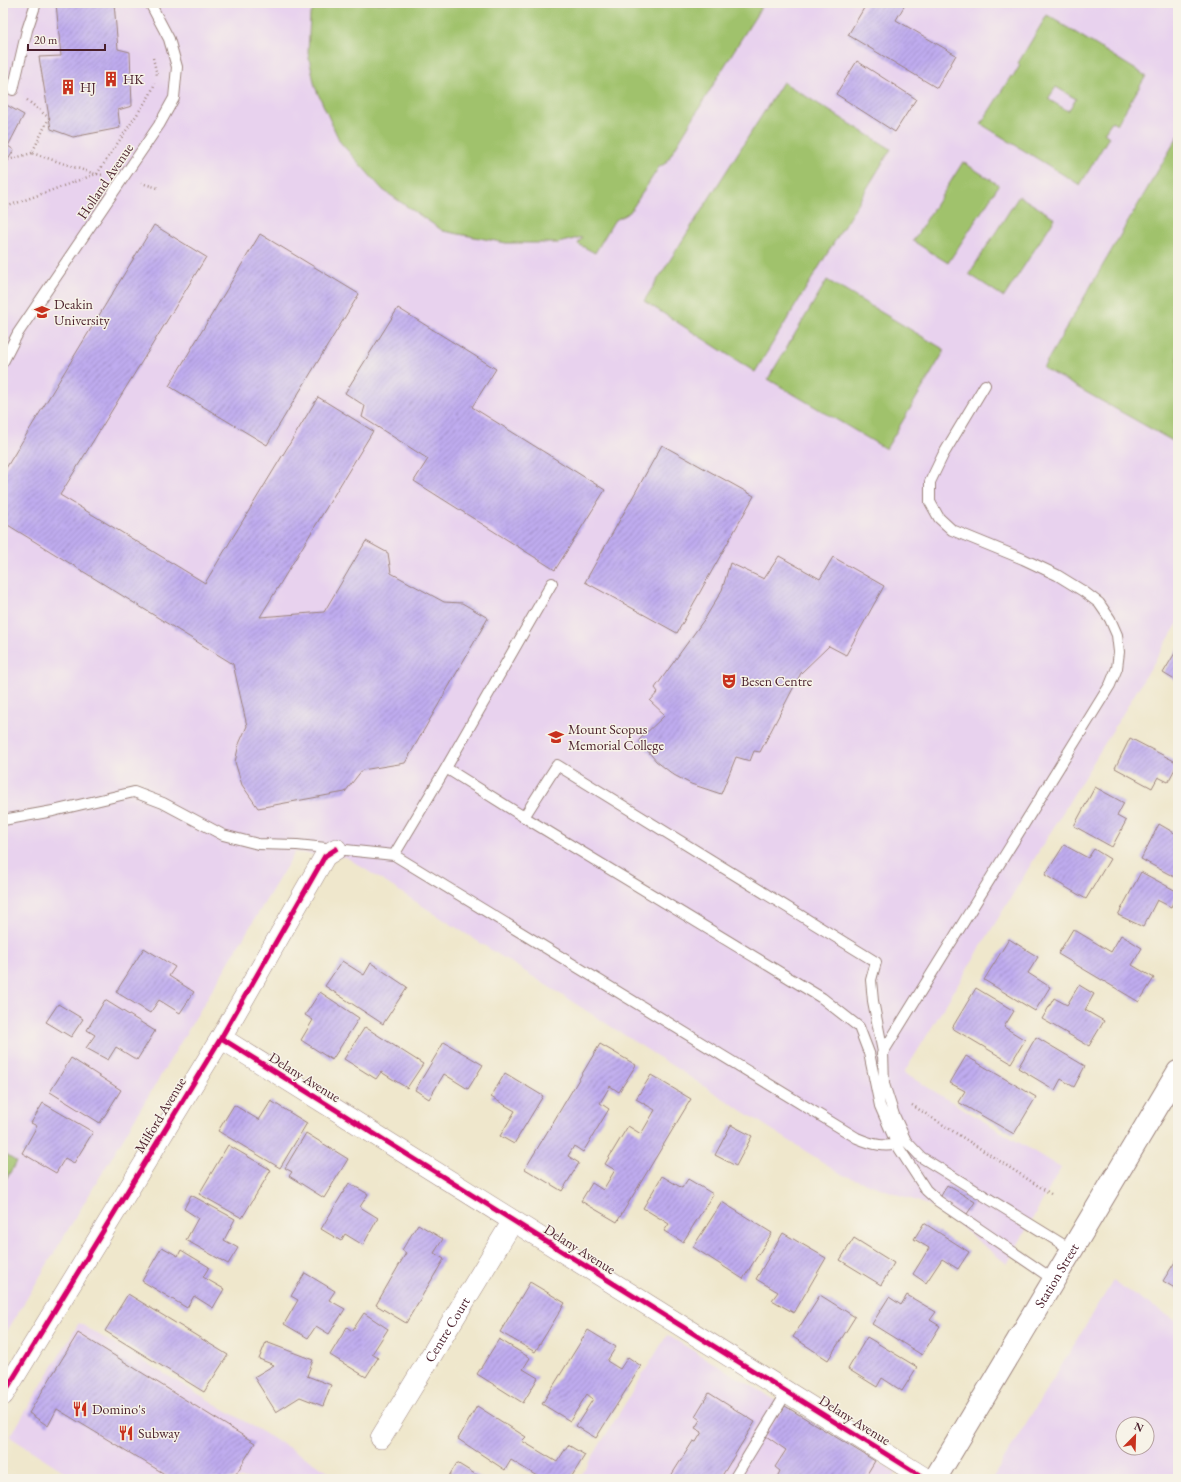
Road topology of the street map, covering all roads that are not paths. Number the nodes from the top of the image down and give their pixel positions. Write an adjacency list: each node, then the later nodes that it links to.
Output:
1 (36, 3): 3 (lane)
2 (150, 3): 4 (lane, Holland Avenue)
3 (13, 90)
4 (3, 362)
5 (985, 386): 13 (lane)
6 (552, 583): 7 (lane)
7 (446, 768): 8 (lane); 11 (lane)
8 (524, 817): 13 (lane); 14 (lane)
9 (3, 820): 10 (lane)
10 (336, 849): 11 (lane); 12 (street, Milford Avenue)
11 (394, 855): 16 (lane)
12 (221, 1038): 17 (street, Delany Avenue); 21 (street, Milford Avenue)
13 (883, 1052): 14 (lane); 16 (lane)
14 (873, 1072): 16 (lane)
15 (1178, 1072): 18 (main road, Station Street)
16 (901, 1143): 18 (lane); 19 (lane)
17 (513, 1221): 20 (street, Delany Avenue); 22 (street, Centre Court)
18 (1072, 1250): 19 (main road, Station Street)
19 (1054, 1280): 25 (main road, Station Street)
20 (787, 1392): 23 (lane); 24 (street, Delany Avenue)
21 (3, 1395)
22 (381, 1438)
23 (734, 1479)
24 (926, 1479)
25 (935, 1479)

